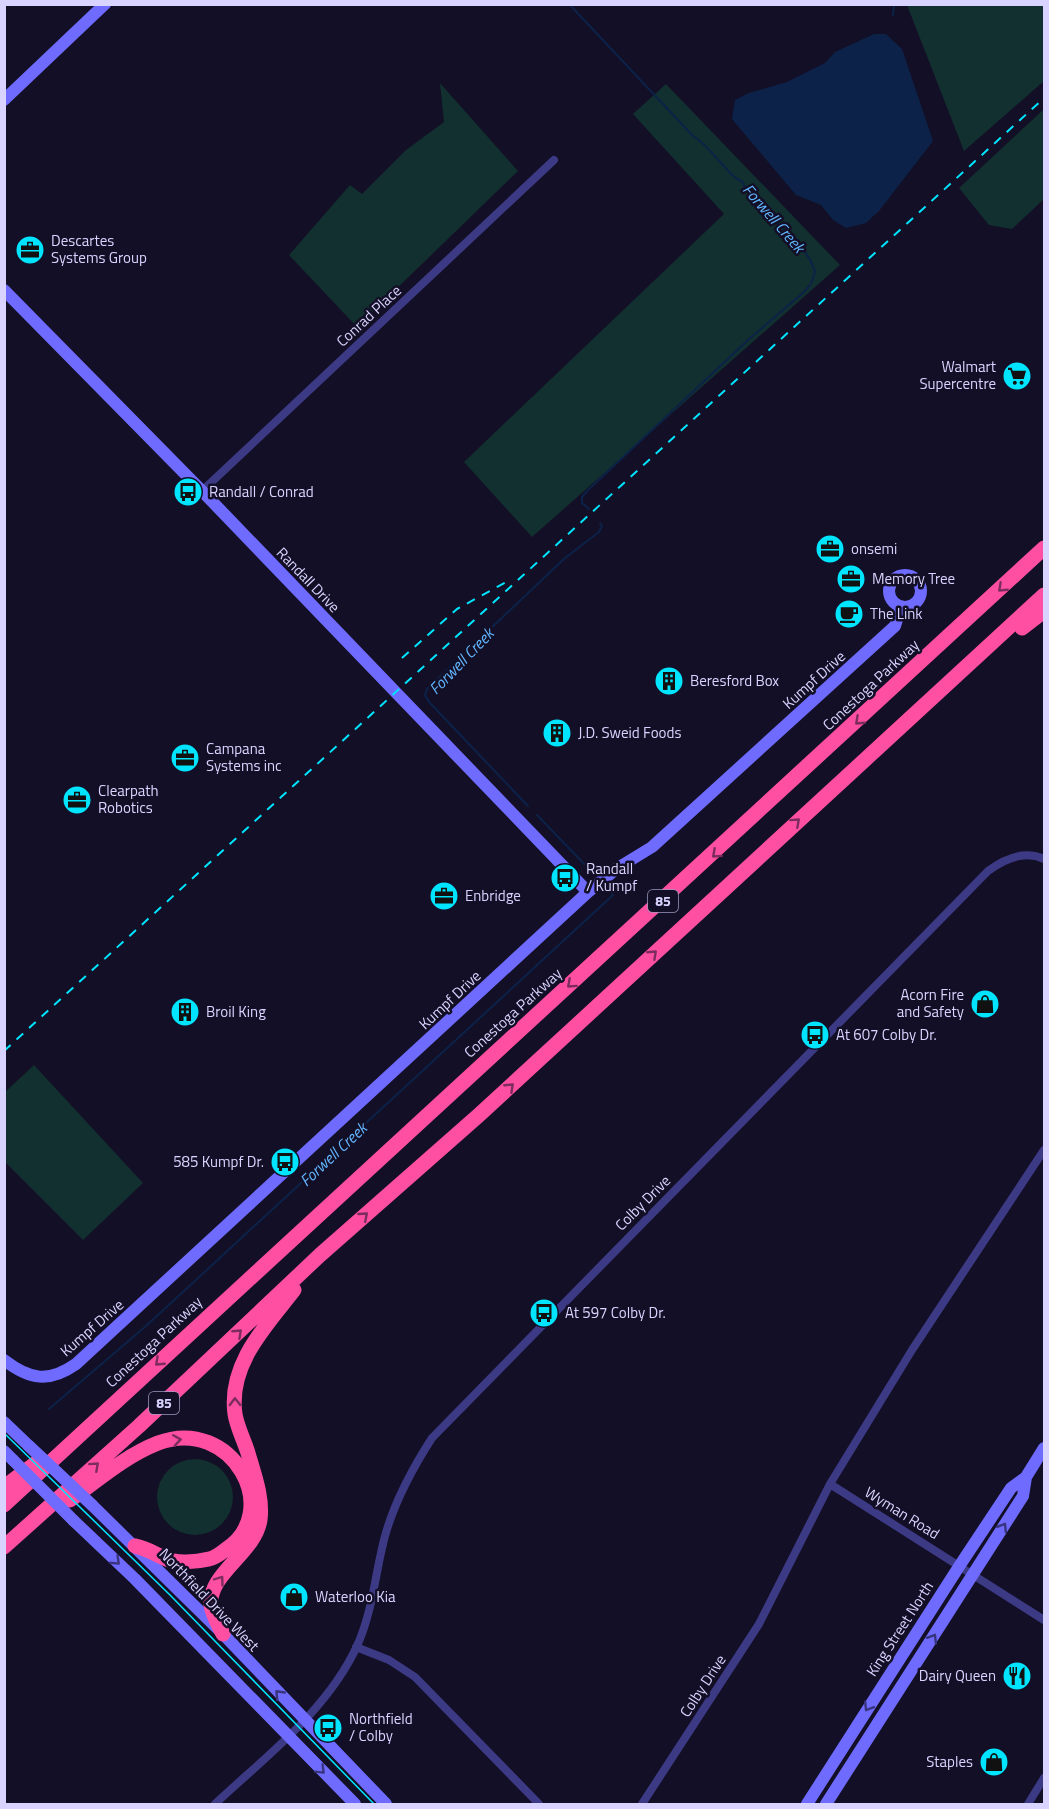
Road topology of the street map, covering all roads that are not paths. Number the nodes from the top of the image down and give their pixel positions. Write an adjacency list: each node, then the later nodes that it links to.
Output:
1 (105, 5): 2 (street)
2 (4, 100)
3 (554, 160): 5 (street, Conrad Place)
4 (4, 290): 5 (street, Randall Drive)
5 (202, 491): 12 (street, Randall Drive)
6 (1044, 548): 16 (highway, Conestoga Parkway / 85, one-way to 16)
7 (1044, 595): 10 (highway, 85)
8 (901, 607): 12 (street, Kumpf Drive)
9 (1044, 611): 10 (highway)
10 (957, 676): 14 (highway, 85, one-way to 10)
11 (1044, 859): 30 (street, Colby Drive)
12 (588, 892): 15 (street, Kumpf Drive)
13 (1044, 1150): 21 (street, Colby Drive)
14 (320, 1255): 25 (highway, 85, one-way to 14); 29 (highway, one-way to 14)
15 (4, 1360)
16 (110, 1407): 22 (highway); 23 (highway, Conestoga Parkway / 85)
17 (4, 1422): 24 (street, Northfield Drive West, bridge)
18 (1044, 1448): 20 (street, King Street North)
19 (9, 1456): 32 (street, one-way to 32, bridge)
20 (1026, 1477): 26 (street, King Street North); 27 (street, King Street North, one-way to 20)
21 (830, 1484): 26 (street, Wyman Road); 38 (street, Colby Drive)
22 (4, 1487)
23 (4, 1504)
24 (135, 1546): 25 (highway, one-way to 24); 29 (street, Northfield Drive West)
25 (4, 1547)
26 (960, 1565): 27 (street, Wyman Road); 39 (street, King Street North, one-way to 39)
27 (974, 1574): 28 (street, Wyman Road); 40 (street, King Street North, one-way to 27)
28 (1044, 1620)
29 (223, 1634): 31 (street, Northfield Drive West, one-way to 29)
30 (356, 1647): 31 (street, Colby Drive); 37 (street)
31 (304, 1719): 32 (street, Colby Drive); 36 (street, Northfield Drive West)
32 (287, 1735): 34 (street, Colby Drive); 35 (street, one-way to 35)
33 (1044, 1778): 41 (street)
34 (215, 1804)
35 (356, 1804)
36 (386, 1804)
37 (539, 1804)
38 (642, 1804)
39 (807, 1804)
40 (826, 1804)
41 (1028, 1804)

